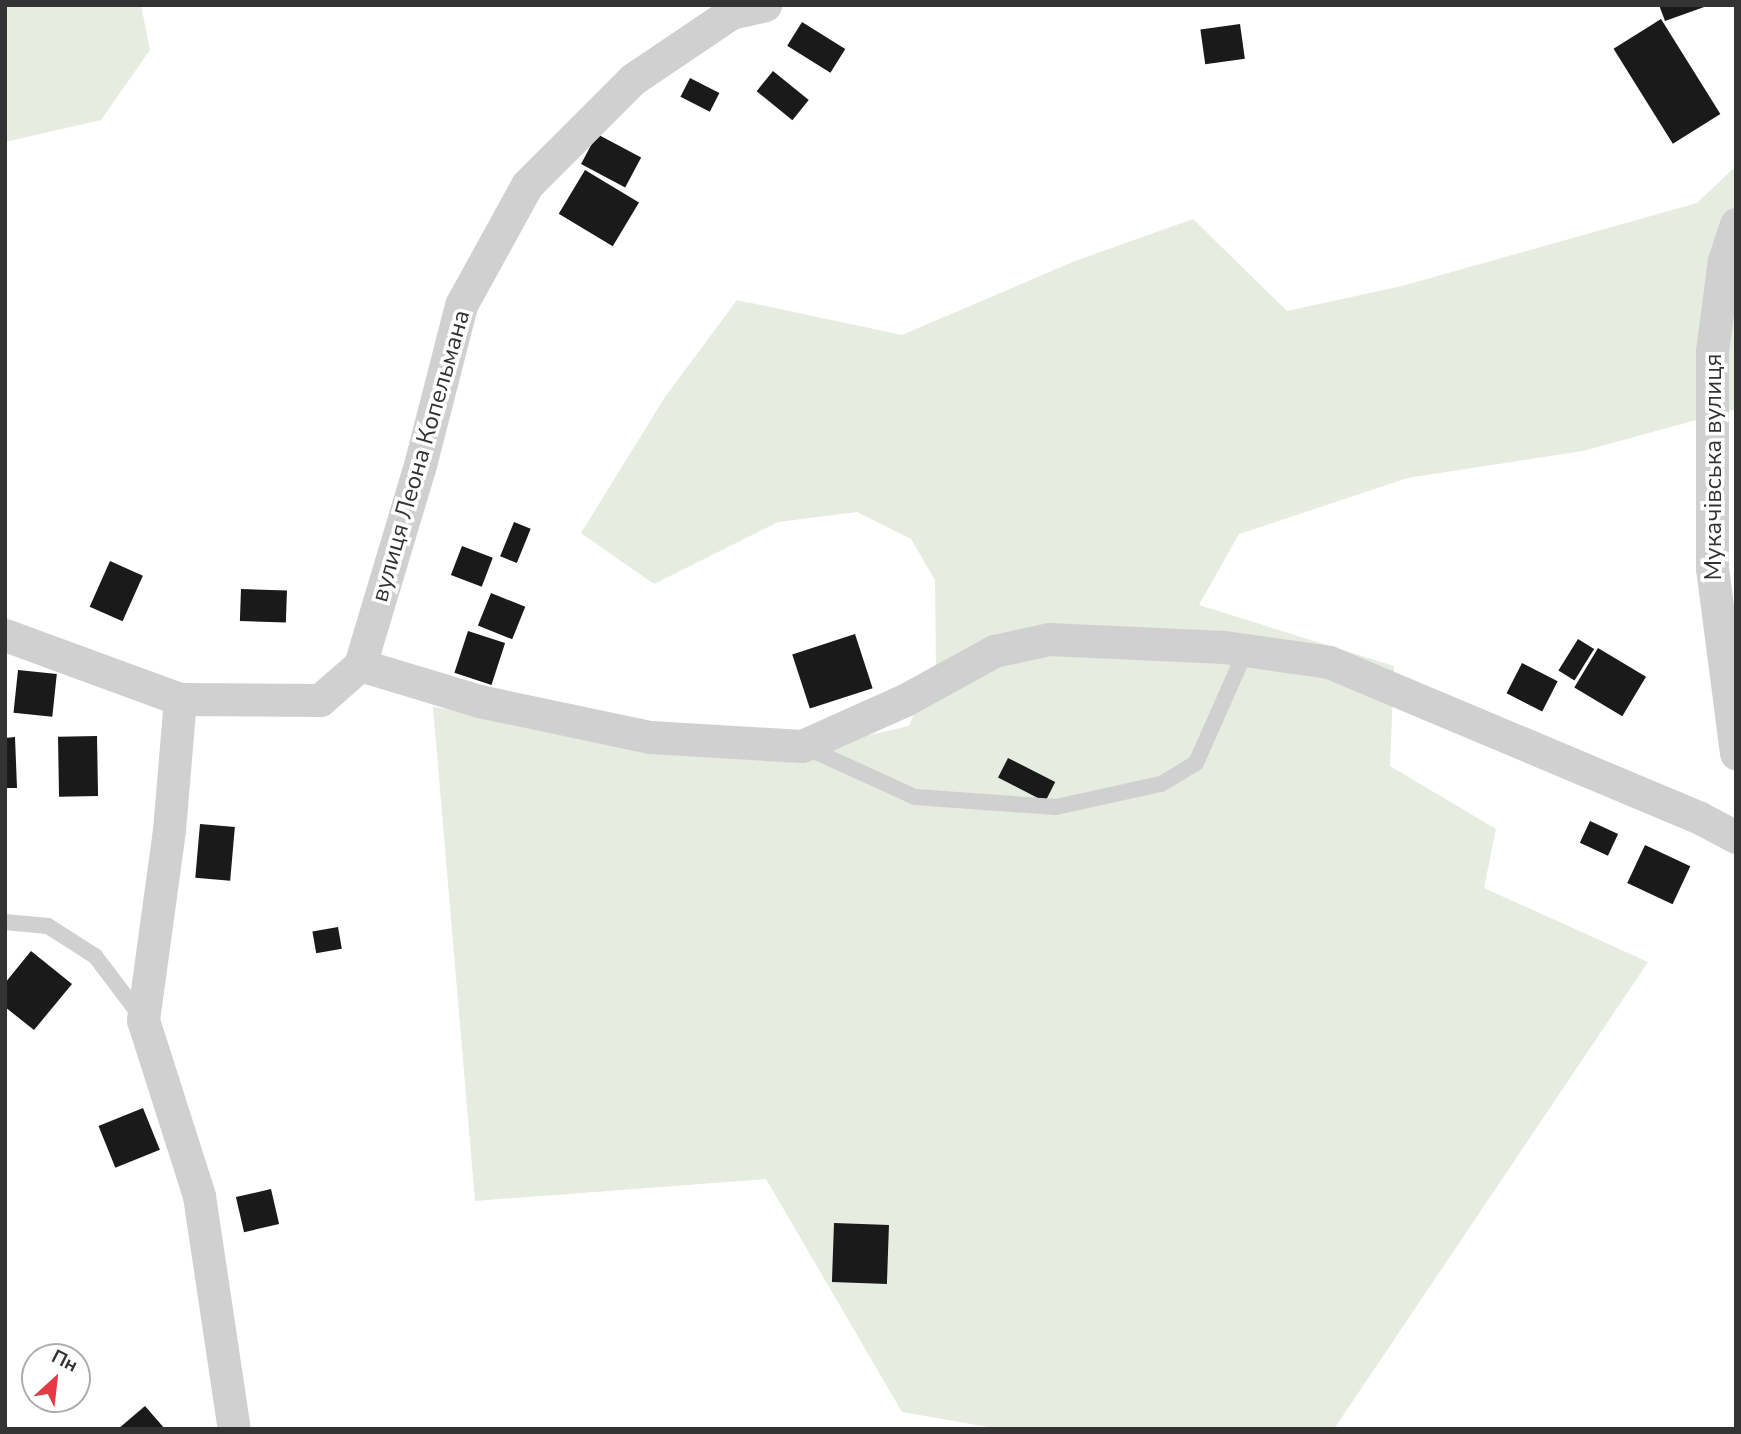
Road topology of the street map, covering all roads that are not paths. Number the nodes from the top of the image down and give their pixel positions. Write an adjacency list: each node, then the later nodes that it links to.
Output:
1 (765, 5): 5 (street, вулиця Леона Копельмана)
2 (1736, 224): 8 (street, Мукачівська вулиця)
3 (5, 635): 6 (street)
4 (1246, 650): 7 (street); 7 (lane); 9 (street)
5 (360, 665): 6 (street); 7 (street)
6 (180, 699): 11 (street)
7 (802, 746)
8 (1736, 753)
9 (1736, 837)
10 (5, 922): 11 (lane)
11 (143, 1020): 12 (street)
12 (233, 1429)

